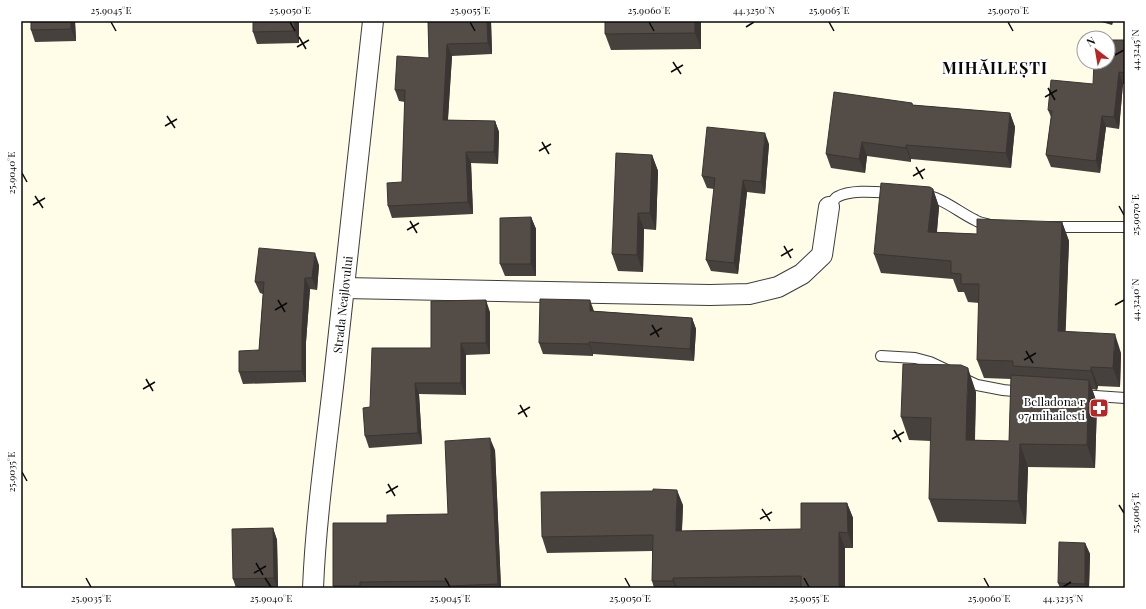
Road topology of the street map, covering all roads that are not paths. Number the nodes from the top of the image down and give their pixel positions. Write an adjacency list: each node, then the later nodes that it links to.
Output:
1 (373, 21): 6 (street, Strada Neajlovului)
2 (829, 207): 3 (lane); 6 (street)
3 (1003, 226)
4 (1041, 227): 5 (lane)
5 (1125, 227)
6 (344, 288): 11 (street, Strada Neajlovului)
7 (881, 356): 8 (lane)
8 (1034, 392)
9 (1072, 394): 10 (lane)
10 (1125, 398)
11 (314, 588)

